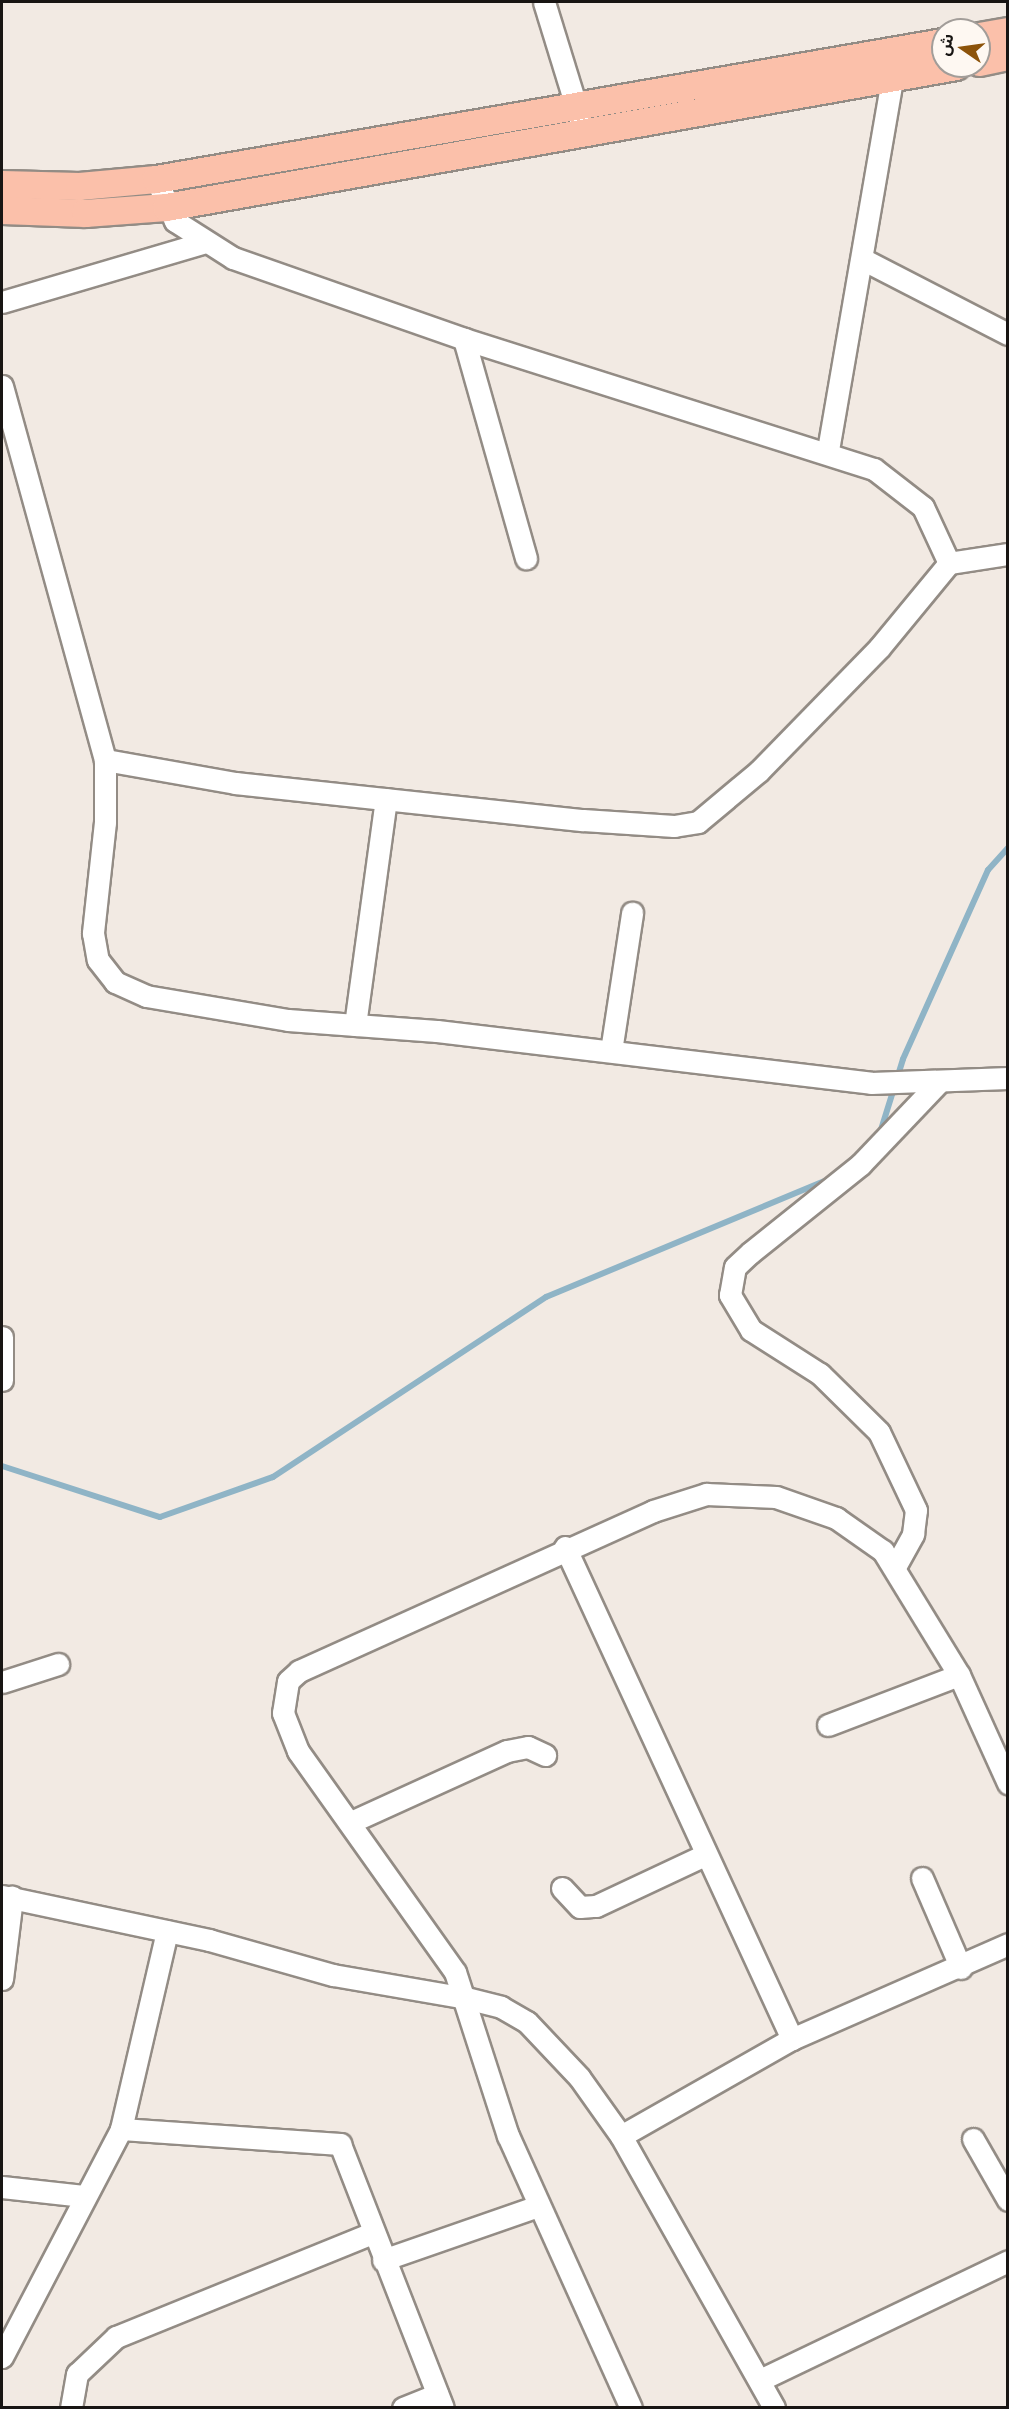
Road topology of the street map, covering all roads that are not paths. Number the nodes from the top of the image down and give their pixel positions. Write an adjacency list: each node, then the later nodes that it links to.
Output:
1 (544, 2): 9 (street)
2 (1008, 31): 3 (main road)
3 (991, 34)
4 (931, 44): 9 (main road)
5 (1008, 57): 6 (main road)
6 (991, 60)
7 (931, 71): 8 (main road)
8 (892, 78): 10 (main road); 16 (street)
9 (575, 104): 10 (street); 11 (main road)
10 (583, 131): 13 (main road)
11 (156, 179): 12 (main road); 13 (street)
12 (2, 184)
13 (166, 207): 14 (main road); 15 (street)
14 (2, 210)
15 (202, 243): 17 (street); 19 (street)
16 (864, 260): 18 (street); 21 (street)
17 (2, 302)
18 (1008, 334)
19 (464, 339): 21 (street); 23 (street)
20 (2, 386): 25 (street)
21 (828, 450): 24 (street)
22 (1008, 554): 24 (street)
23 (526, 558)
24 (949, 563): 26 (street)
25 (105, 760): 26 (street); 28 (street)
26 (386, 799): 28 (street)
27 (632, 913): 29 (street)
28 (355, 1025): 29 (street)
29 (611, 1051): 31 (street)
30 (1008, 1078): 31 (street)
31 (939, 1082): 35 (street)
32 (2, 1337): 33 (street)
33 (2, 1380)
34 (565, 1547): 35 (street); 42 (street); 43 (street)
35 (895, 1567): 37 (street)
36 (58, 1664): 38 (street)
37 (959, 1675): 39 (street); 41 (street)
38 (2, 1682)
39 (828, 1725)
40 (545, 1755): 42 (street)
41 (1008, 1783)
42 (351, 1822): 51 (street)
43 (705, 1855): 45 (street); 52 (street)
44 (922, 1878): 49 (street)
45 (562, 1887)
46 (7, 1897): 47 (street); 50 (street)
47 (168, 1931): 51 (street); 53 (street)
48 (1008, 1944): 49 (street)
49 (961, 1968): 52 (street)
50 (2, 1979)
51 (466, 1998): 54 (street); 59 (street)
52 (792, 2039): 54 (street)
53 (121, 2129): 57 (street); 60 (street)
54 (621, 2136): 64 (street)
55 (972, 2139): 58 (street)
56 (2, 2187): 57 (street)
57 (84, 2196): 63 (street)
58 (1008, 2200)
59 (538, 2206): 61 (street); 68 (street)
60 (372, 2233): 61 (street); 66 (street)
61 (383, 2260): 65 (street)
62 (1008, 2261): 64 (street)
63 (2, 2357)
64 (760, 2380): 69 (street)
65 (440, 2401): 67 (street)
66 (71, 2408)
67 (403, 2408)
68 (632, 2408)
69 (774, 2408)

